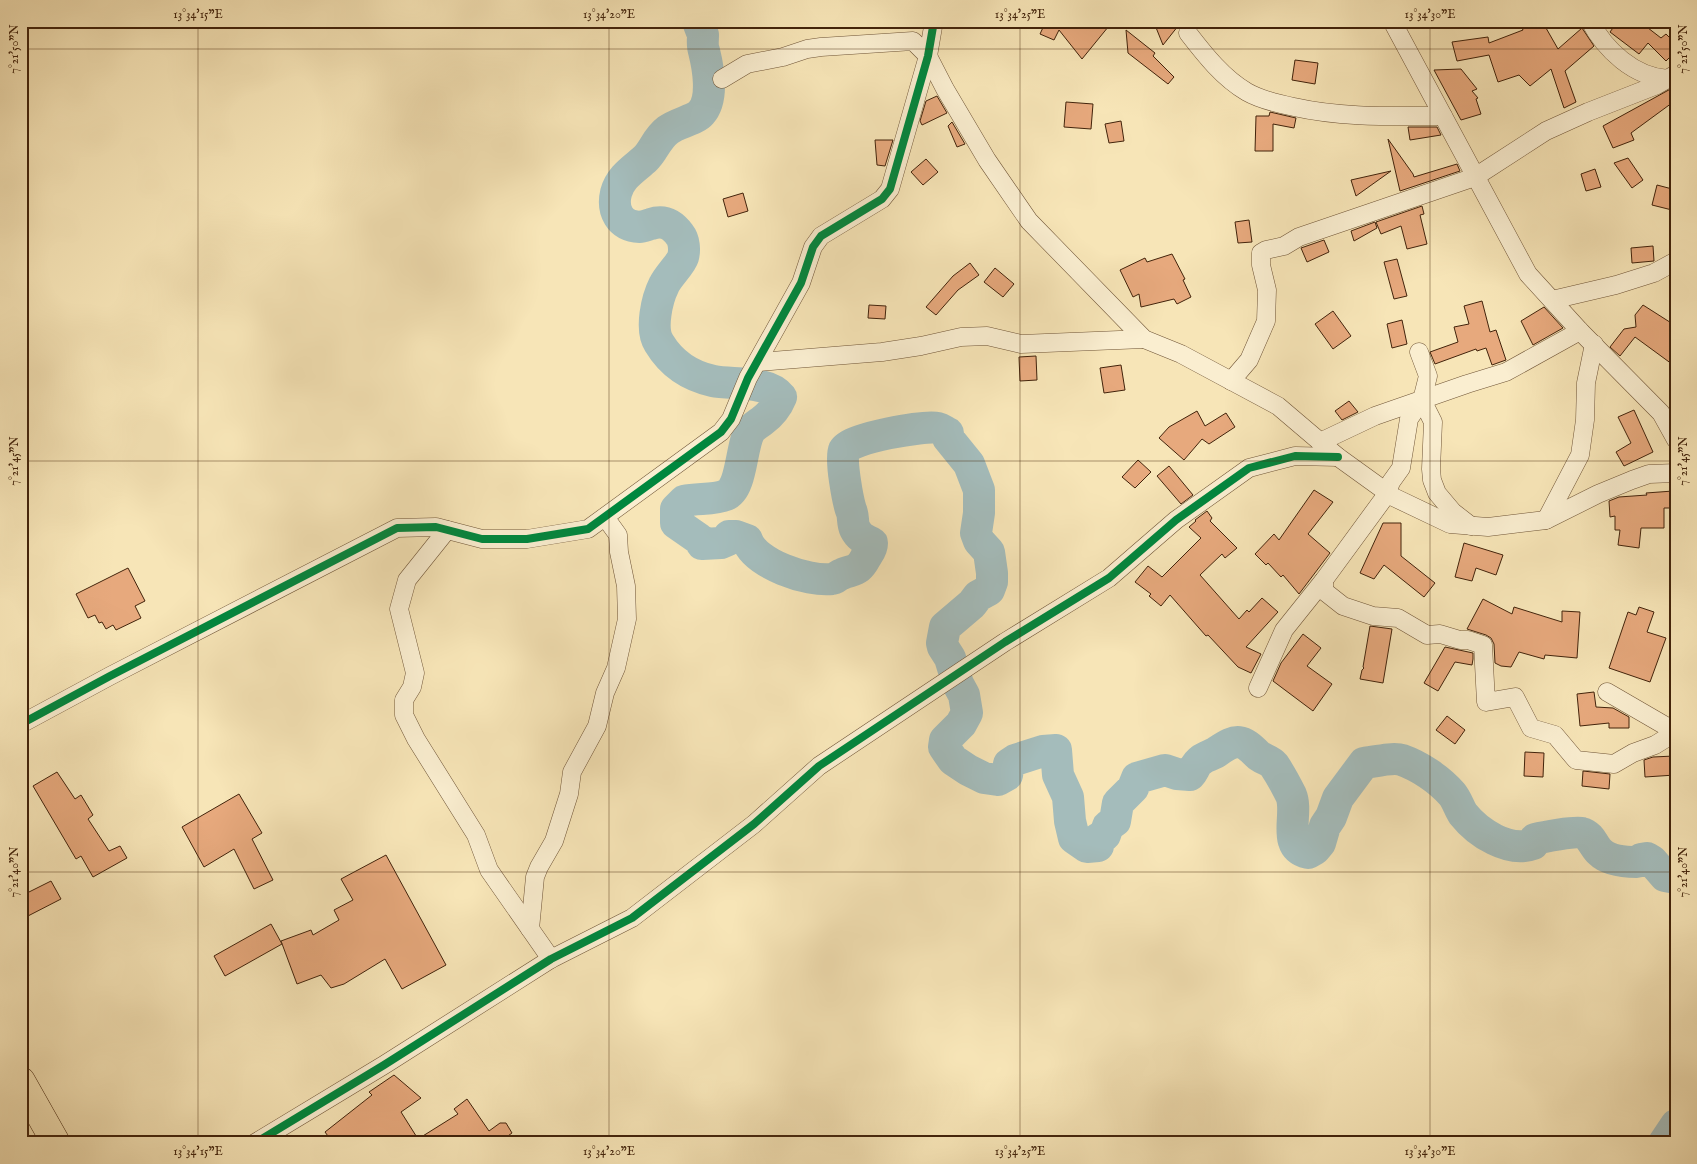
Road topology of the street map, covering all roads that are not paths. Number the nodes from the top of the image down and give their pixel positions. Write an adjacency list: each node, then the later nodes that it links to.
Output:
1 (934, 21): 5 (street)
2 (1392, 21): 8 (street)
3 (1590, 21): 6 (street)
4 (1188, 33): 8 (street)
5 (928, 56): 7 (street); 13 (street); 16 (street)
6 (1672, 76): 9 (street)
7 (722, 79)
8 (1443, 116): 9 (street)
9 (1476, 177): 11 (street); 17 (street)
10 (1676, 261): 11 (street)
11 (1552, 300): 12 (street)
12 (1580, 331): 14 (street); 18 (street)
13 (1144, 339): 16 (street); 17 (street)
14 (1594, 344): 19 (street); 25 (street)
15 (1419, 352): 18 (street)
16 (758, 362): 24 (street)
17 (1231, 381): 20 (street)
18 (1422, 400): 20 (street); 23 (street); 26 (street)
19 (1676, 440)
20 (1320, 442): 21 (street)
21 (1338, 457): 23 (street); 34 (street)
22 (1676, 473): 25 (street)
23 (1387, 494): 26 (street); 28 (street)
24 (605, 517): 27 (street); 33 (street)
25 (1546, 520): 26 (street)
26 (1471, 526)
27 (447, 530): 31 (street); 33 (street)
28 (1324, 580): 29 (street); 32 (street)
29 (1258, 688)
30 (1607, 692): 32 (street)
31 (21, 724)
32 (1676, 732)
33 (530, 929): 34 (street)
34 (551, 959): 37 (street)
35 (21, 1081): 36 (main road)
36 (56, 1143)
37 (255, 1143)

